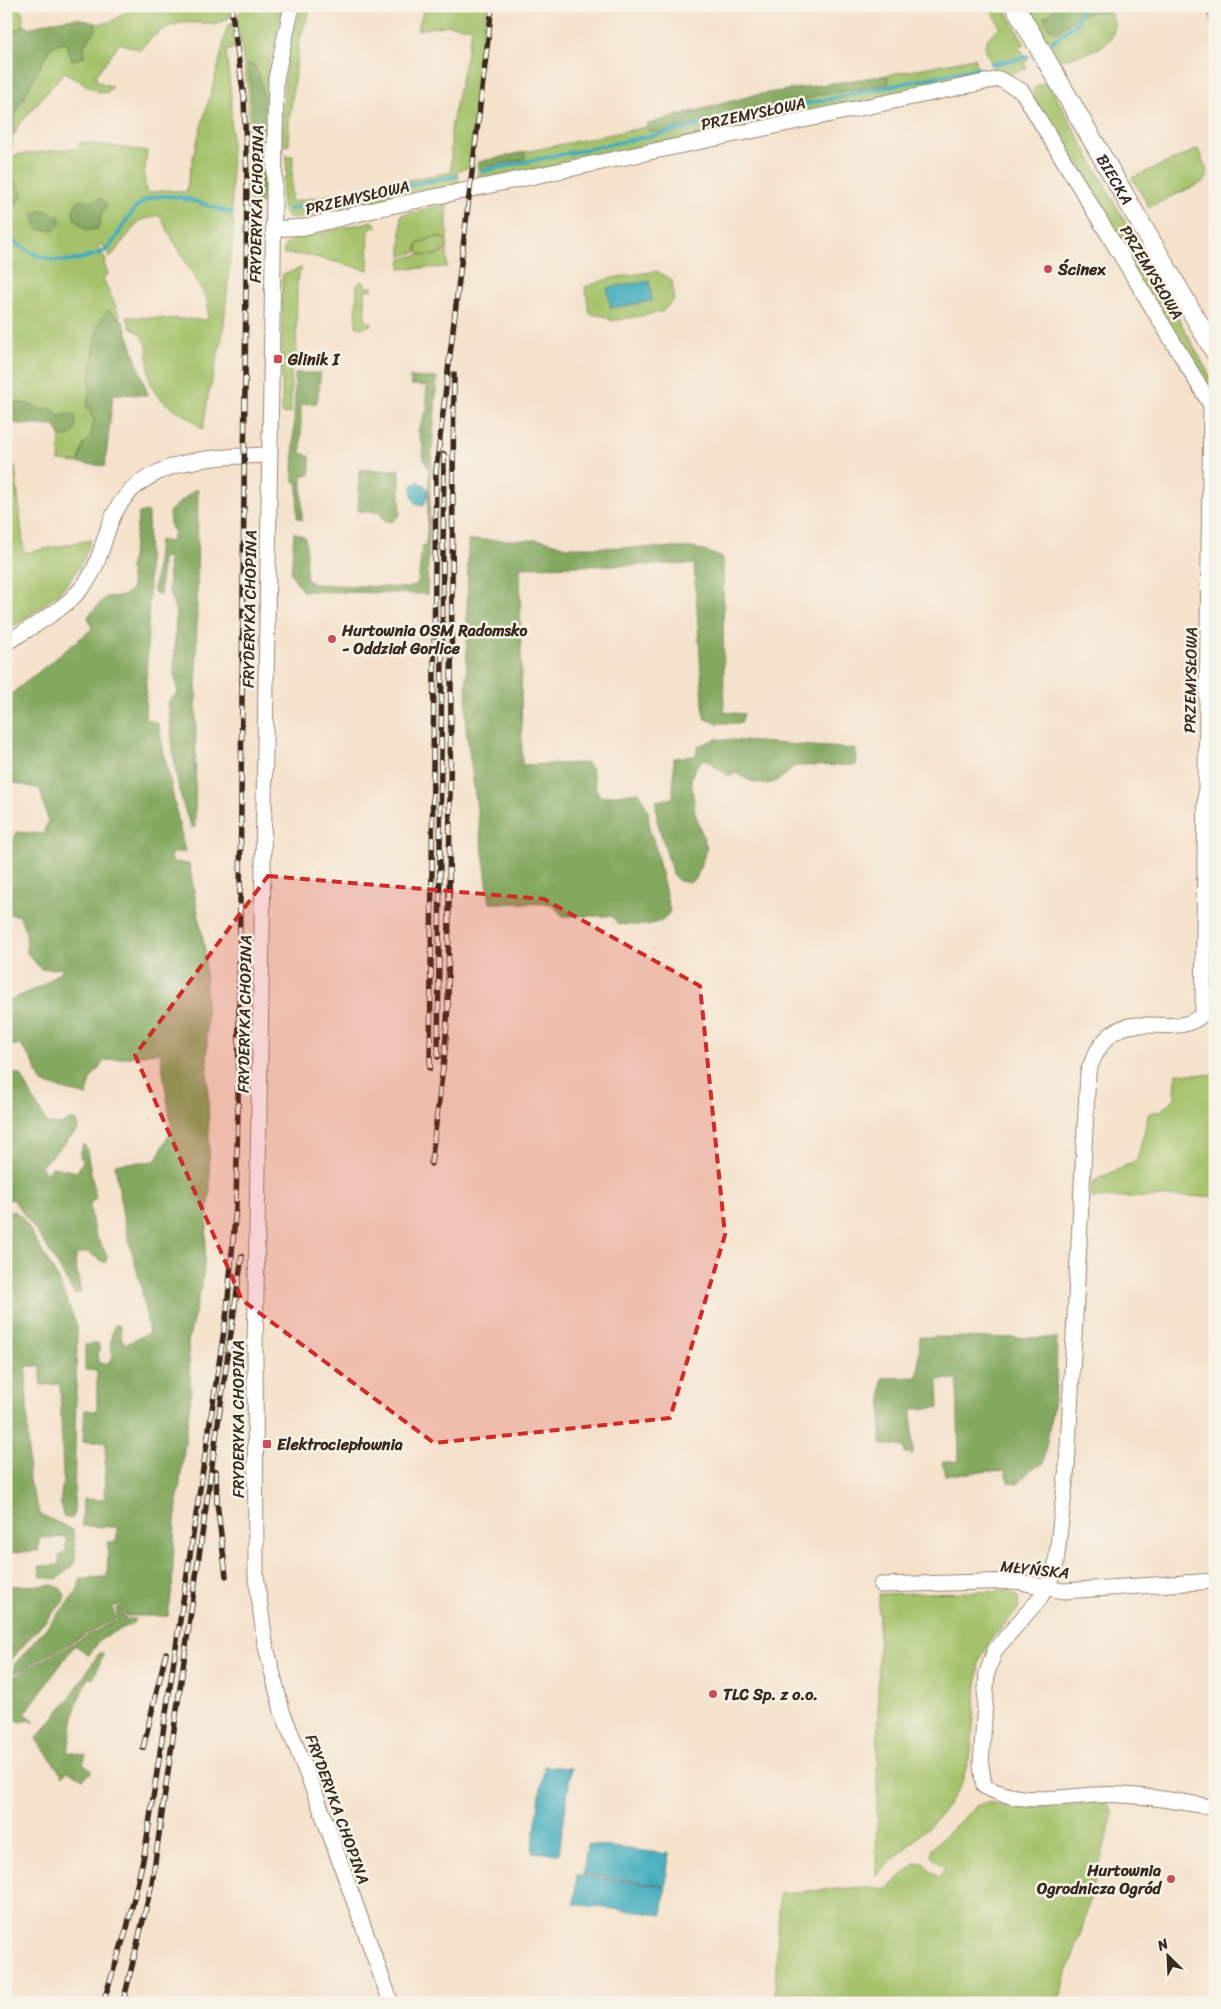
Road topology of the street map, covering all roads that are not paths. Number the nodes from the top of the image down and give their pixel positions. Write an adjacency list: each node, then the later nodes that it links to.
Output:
1 (292, 6): 3 (street, FRYDERYKA CHOPINA)
2 (1015, 6): 4 (main road, BIECKA)
3 (273, 229): 5 (street, FRYDERYKA CHOPINA); 6 (street, PRZEMYSŁOWA)
4 (1215, 352)
5 (269, 455): 7 (street); 12 (street, FRYDERYKA CHOPINA)
6 (1212, 551): 10 (street, PRZEMYSŁOWA)
7 (6, 643)
8 (1215, 1582): 10 (street, MŁYŃSKA)
9 (881, 1585): 10 (street, MŁYŃSKA)
10 (1046, 1588): 11 (street)
11 (1215, 1808)
12 (390, 2003)

